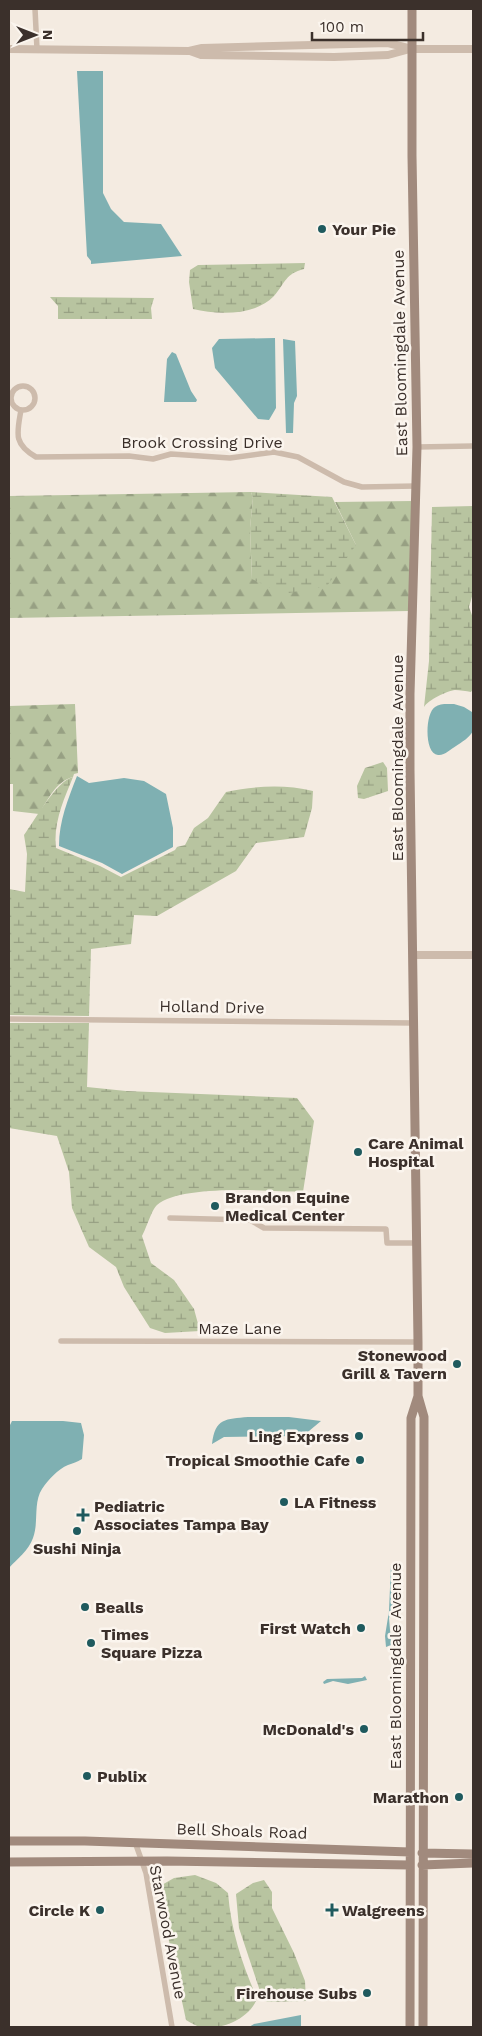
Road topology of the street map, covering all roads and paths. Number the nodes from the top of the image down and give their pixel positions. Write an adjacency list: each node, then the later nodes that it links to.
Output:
1 (35, 9): 4 (street)
2 (412, 9): 5 (main road, East Bloomingdale Avenue)
3 (9, 49): 4 (street)
4 (37, 49): 7 (street)
5 (412, 49): 6 (street); 7 (street); 7 (street); 10 (main road, East Bloomingdale Avenue)
6 (473, 50)
7 (189, 51)
8 (20, 410): 8 (street, Brook Crossing Drive); 11 (street, Brook Crossing Drive)
9 (473, 446): 10 (street)
10 (417, 447): 11 (main road, East Bloomingdale Avenue)
11 (416, 486): 12 (main road, East Bloomingdale Avenue)
12 (413, 955): 13 (street); 15 (main road, East Bloomingdale Avenue)
13 (473, 955)
14 (9, 1019): 15 (street, Holland Drive)
15 (414, 1023): 17 (main road, East Bloomingdale Avenue)
16 (170, 1218): 17 (street)
17 (418, 1243): 19 (main road, East Bloomingdale Avenue)
18 (61, 1341): 19 (street, Maze Lane)
19 (418, 1342): 20 (main road, East Bloomingdale Avenue)
20 (418, 1396): 23 (main road, East Bloomingdale Avenue); 24 (main road, East Bloomingdale Avenue)
21 (9, 1841): 22 (main road, Bell Shoals Road)
22 (134, 1842): 23 (main road, Bell Shoals Road); 26 (street, Starwood Avenue)
23 (410, 1852): 24 (street, Bell Shoals Road); 29 (main road, East Bloomingdale Avenue)
24 (422, 1853): 25 (main road, Bell Shoals Road); 30 (main road, East Bloomingdale Avenue)
25 (473, 1854)
26 (140, 1861): 27 (main road, Bell Shoals Road); 29 (main road, Bell Shoals Road); 31 (street, Starwood Avenue)
27 (9, 1862)
28 (473, 1863): 30 (main road, Bell Shoals Road)
29 (410, 1865): 30 (street, Bell Shoals Road); 32 (main road, East Bloomingdale Avenue)
30 (422, 1865): 33 (main road, East Bloomingdale Avenue)
31 (172, 2027)
32 (410, 2027)
33 (422, 2027)

